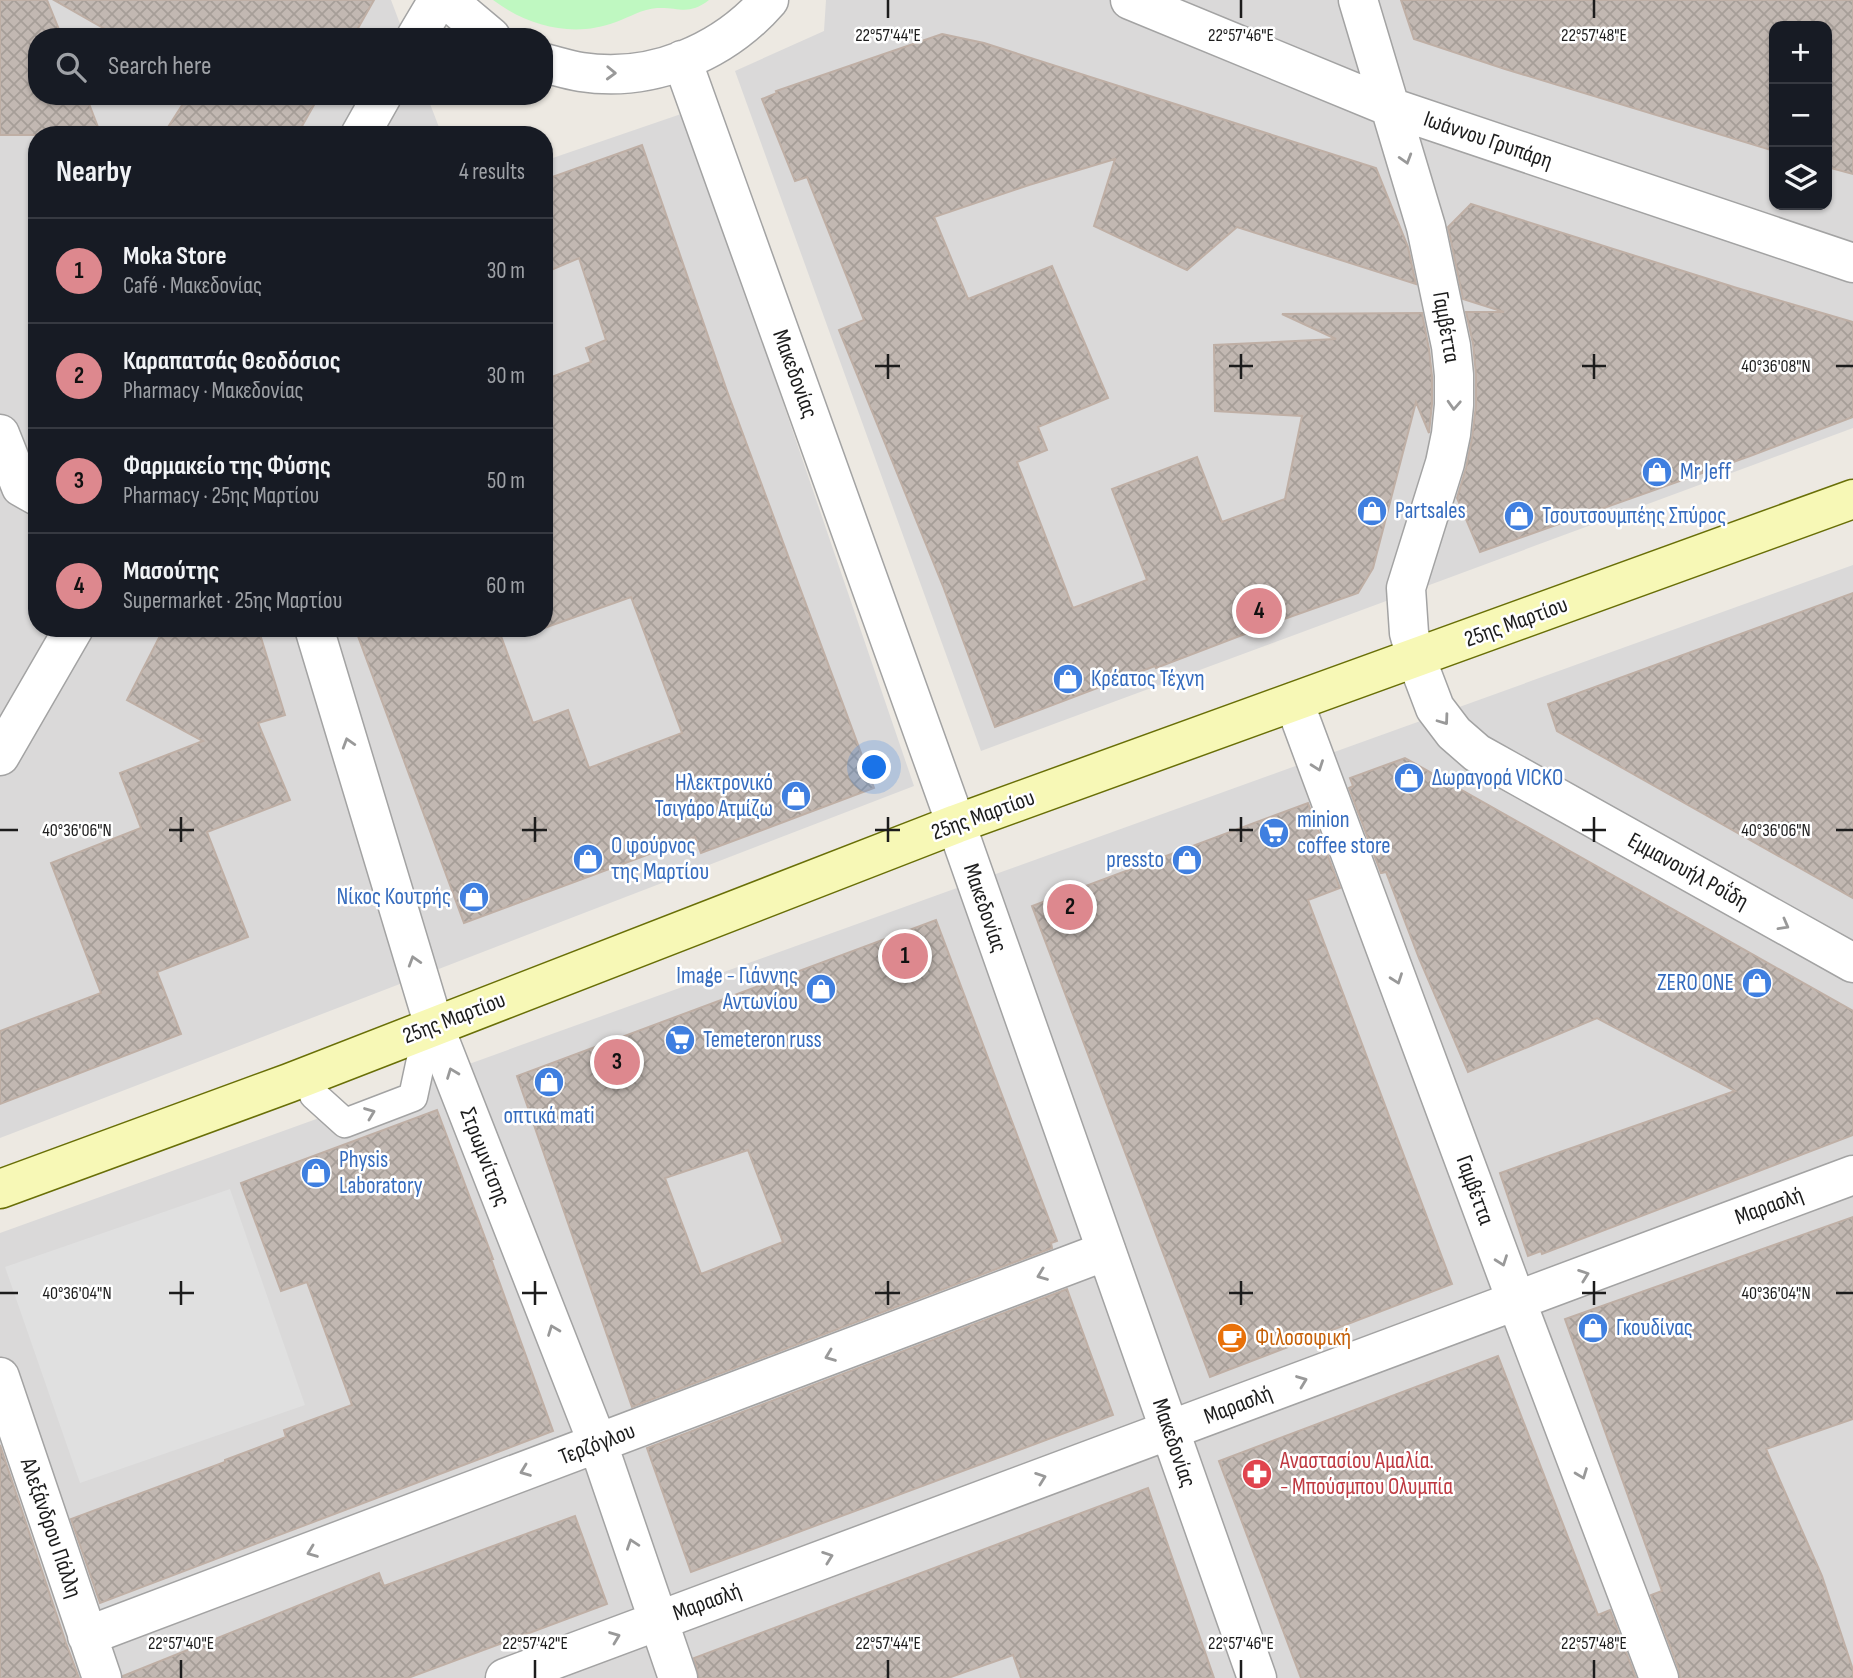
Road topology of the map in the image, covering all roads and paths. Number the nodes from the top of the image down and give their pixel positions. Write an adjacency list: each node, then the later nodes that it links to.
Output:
1 (438, 0): 6 (street)
2 (447, 0): 7 (street)
3 (769, 0): 8 (street)
4 (1130, 0): 10 (street, Ιωάννου Γρυπάρη)
5 (1358, 0): 10 (street, Γαμβέττα)
6 (421, 28)
7 (480, 28)
8 (682, 60): 9 (street, one-way to 8); 20 (street, Μακεδονίας)
9 (553, 65)
10 (1390, 107): 11 (street, Ιωάννου Γρυπάρη); 17 (street, Γαμβέττα, one-way to 17)
11 (1853, 263)
12 (0, 435): 13 (street)
13 (19, 492)
14 (1853, 499): 17 (main road, 25ης Μαρτίου)
15 (69, 637): 19 (street)
16 (316, 637): 22 (street, Στρωμνίτσης, one-way to 16)
17 (1416, 658): 18 (main road, 25ης Μαρτίου); 21 (street, Εμμανουήλ Ροΐδη, one-way to 21)
18 (1294, 702): 20 (main road, 25ης Μαρτίου); 27 (street, Γαμβέττα, one-way to 27)
19 (0, 756)
20 (956, 824): 22 (main road, 25ης Μαρτίου); 26 (street, Μακεδονίας)
21 (1853, 963)
22 (428, 1041): 23 (lane, one-way to 22); 25 (main road, 25ης Μαρτίου); 30 (street, Στρωμνίτσης, one-way to 22)
23 (314, 1095)
24 (1853, 1175): 27 (street, Μαρασλή, one-way to 24)
25 (0, 1189)
26 (1106, 1251): 29 (street, Μακεδονίας); 30 (street, Τερζόγλου, one-way to 30)
27 (1516, 1300): 29 (street, Μαρασλή, one-way to 27); 37 (street, Γαμβέττα, one-way to 37)
28 (0, 1377): 32 (street, Αλεξάνδρου Πάλλη)
29 (1170, 1430): 31 (street, Μαρασλή, one-way to 29); 36 (street, Μακεδονίας)
30 (598, 1444): 31 (street, Στρωμνίτσης, one-way to 30); 32 (street, Τερζόγλου, one-way to 32)
31 (658, 1620): 34 (street, Μαρασλή, one-way to 31); 35 (street, Στρωμνίτσης)
32 (87, 1636): 33 (street, Αλεξάνδρου Πάλλη)
33 (102, 1678)
34 (505, 1678)
35 (678, 1678)
36 (1257, 1678)
37 (1659, 1678)

